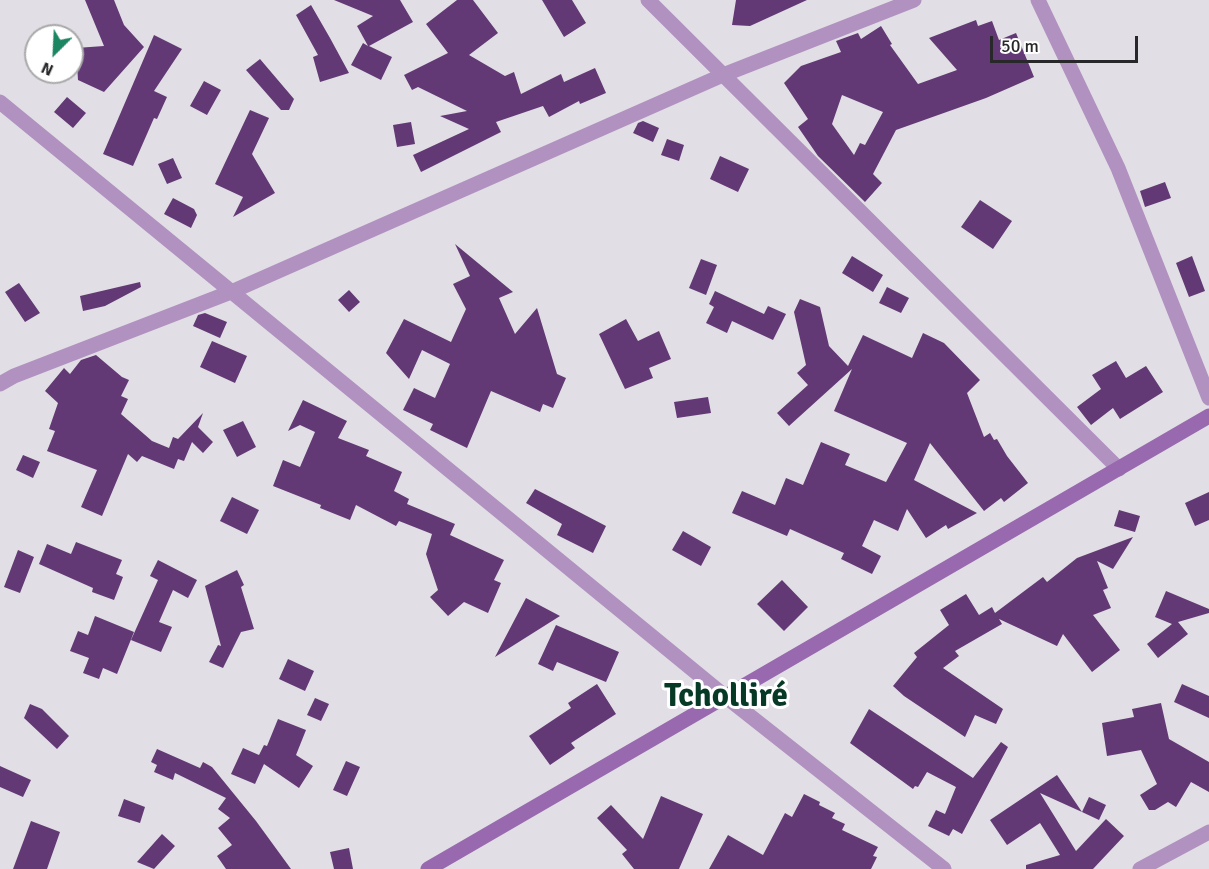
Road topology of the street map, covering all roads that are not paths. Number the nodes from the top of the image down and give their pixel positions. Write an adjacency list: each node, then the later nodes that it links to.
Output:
1 (648, 0): 4 (street)
2 (914, 0): 4 (street)
3 (1038, 0): 8 (street)
4 (723, 75): 6 (street); 10 (street)
5 (0, 102): 6 (street)
6 (231, 292): 7 (street); 11 (street)
7 (0, 384)
8 (1209, 398)
9 (1209, 416): 10 (main road)
10 (1119, 469): 11 (main road)
11 (726, 697): 13 (main road); 14 (street)
12 (1209, 832): 15 (street)
13 (428, 869)
14 (944, 869)
15 (1140, 869)

